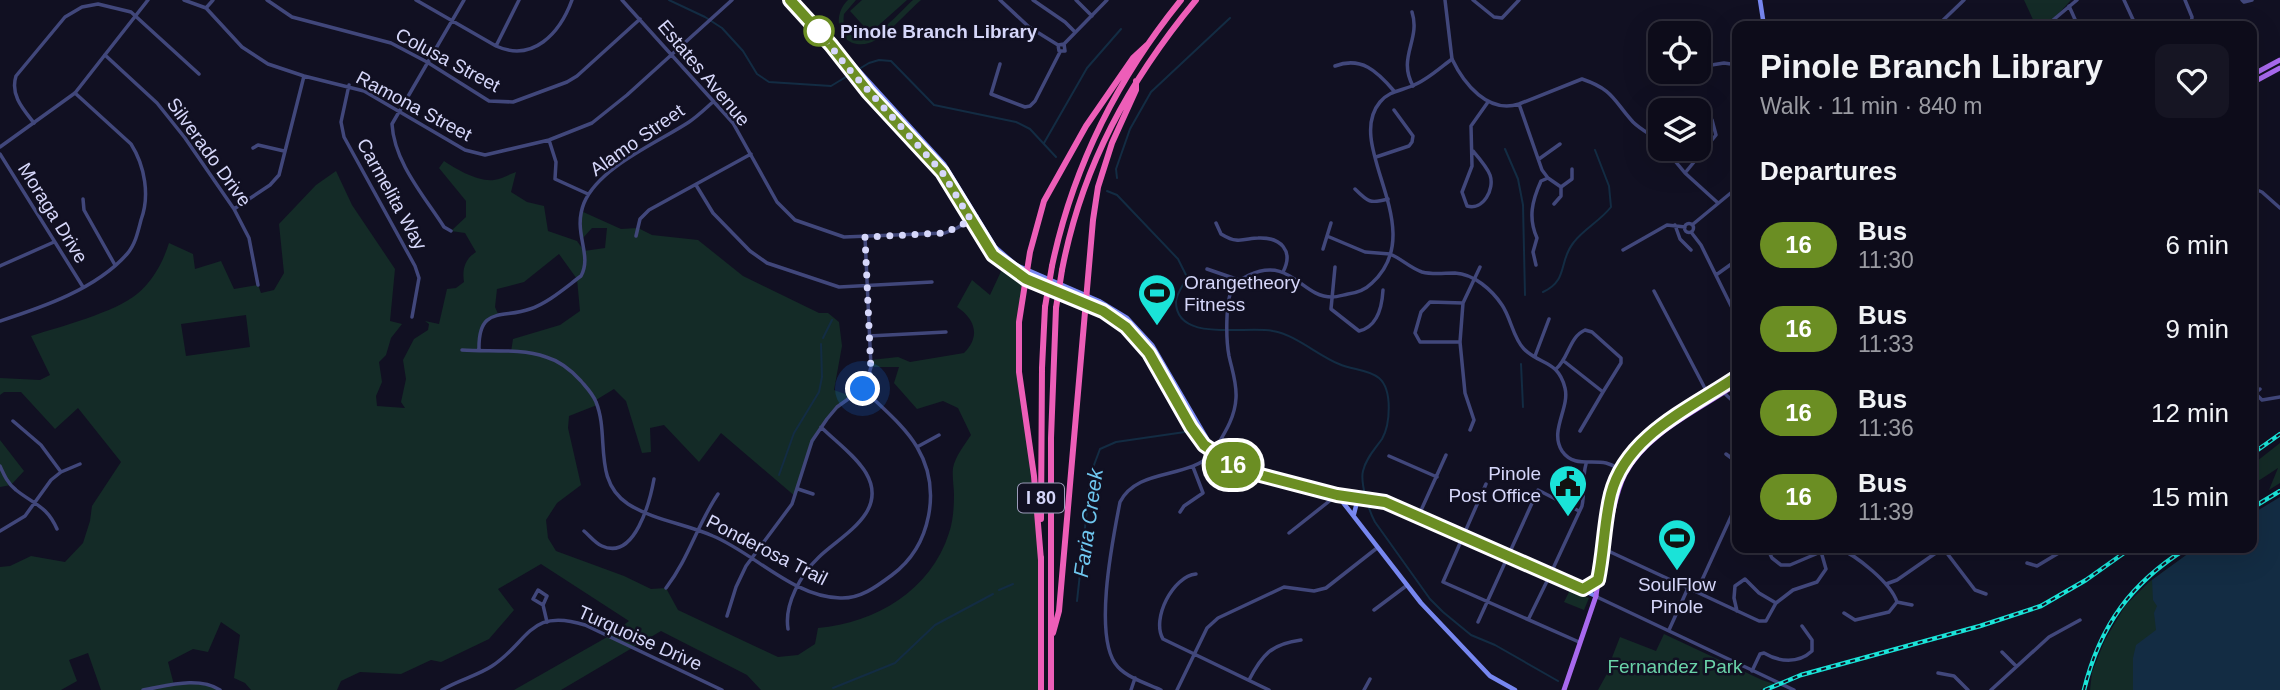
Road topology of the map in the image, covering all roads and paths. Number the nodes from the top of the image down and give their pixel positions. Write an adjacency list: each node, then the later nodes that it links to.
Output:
1 (148, 0): 31 (street)
2 (184, 0): 29 (street, Ramona Street)
3 (213, 0): 29 (street)
4 (267, 0): 51 (street, Colusa Street)
5 (416, 0): 34 (street)
6 (464, 0): 34 (street)
7 (519, 0): 44 (street)
8 (572, 0): 44 (street)
9 (622, 0): 33 (street, Estates Avenue)
10 (732, 0): 47 (street, Ramona Street)
11 (790, 0): 60 (main road)
12 (1000, 0): 45 (street)
13 (1032, 0): 41 (street)
14 (1076, 0): 32 (street)
15 (1107, 0): 32 (street)
16 (1181, 0): 43 (highway, I 80)
17 (1196, 0): 62 (highway, I 80)
18 (1445, 0): 49 (street)
19 (1473, 0): 20 (street)
20 (1518, 0)
21 (1760, 0): 35 (main road)
22 (1964, 0): 36 (street)
23 (2077, 0): 28 (street)
24 (2124, 0): 39 (street)
25 (2185, 0): 40 (street)
26 (2242, 0): 27 (street)
27 (2252, 0)
28 (2069, 6): 37 (street); 38 (street)
29 (206, 8): 59 (street, Ramona Street)
30 (1412, 12): 64 (street)
31 (135, 16): 48 (street); 58 (street); 73 (street)
32 (1092, 16): 41 (street)
33 (640, 19): 47 (street, Estates Avenue); 51 (street, Colusa Street)
34 (452, 21): 44 (street); 51 (street)
35 (1763, 21)
36 (1942, 21)
37 (2052, 21)
38 (2076, 21)
39 (2134, 21)
40 (2192, 21)
41 (1076, 33): 42 (street)
42 (1064, 44): 45 (street); 46 (street)
43 (1147, 45): 125 (highway); 213 (highway, I 80, bridge)
44 (496, 46)
45 (1058, 46): 46 (street)
46 (1060, 52): 52 (street)
47 (672, 54): 67 (street, Estates Avenue); 75 (street, Ramona Street)
48 (105, 55): 66 (street); 100 (street, Silverado Drive)
49 (1452, 59): 64 (street); 68 (street)
50 (2280, 60): 57 (main road)
51 (427, 62): 71 (street)
52 (1000, 64)
53 (1732, 64): 54 (street)
54 (1711, 65)
55 (1335, 66): 65 (street)
56 (2280, 68): 61 (main road)
57 (2257, 72)
58 (199, 74)
59 (304, 76): 63 (street, Ramona Street); 79 (street)
60 (860, 77): 101 (main road); 102 (main road)
61 (2257, 80)
62 (1136, 81): 137 (highway); 243 (highway, I 80, bridge)
63 (349, 85): 71 (street, Ramona Street); 142 (street, Carmelita Way)
64 (1413, 86): 65 (street)
65 (1394, 91): 83 (street)
66 (75, 93): 73 (street); 119 (street)
67 (714, 101): 82 (street, Estates Avenue); 94 (street, Alamo Street)
68 (1488, 102): 69 (street); 80 (street)
69 (1519, 104): 74 (street); 84 (street)
70 (1394, 110): 83 (street)
71 (400, 111): 75 (street, Ramona Street); 108 (street)
72 (1712, 120): 87 (street)
73 (34, 123): 77 (street)
74 (1648, 133)
75 (549, 140): 94 (street)
76 (1560, 144): 84 (street)
77 (0, 147)
78 (253, 148): 79 (street)
79 (284, 151): 100 (street)
80 (1474, 151): 80 (street)
81 (0, 154): 113 (street, Moraga Drive)
82 (751, 154): 89 (street); 112 (street, Estates Avenue)
83 (1376, 157): 96 (street)
84 (1539, 159): 88 (street)
85 (1675, 161): 87 (street)
86 (1572, 169): 90 (street)
87 (1685, 173): 97 (street)
88 (1548, 178): 90 (street); 120 (street)
89 (696, 185): 110 (street); 133 (street)
90 (1562, 187): 98 (street)
91 (1356, 189): 96 (street)
92 (2257, 190): 99 (street)
93 (1732, 192): 97 (street)
94 (588, 194): 149 (street, Alamo Street)
95 (83, 199): 119 (street)
96 (1388, 199): 117 (street)
97 (1718, 203): 106 (street)
98 (1554, 204)
99 (2280, 208)
100 (234, 209): 132 (street, Silverado Drive)
101 (976, 216): 102 (street, Estates Avenue); 125 (main road)
102 (971, 220): 112 (street, Estates Avenue); 129 (main road)
103 (1216, 223): 126 (street)
104 (1331, 223): 111 (street)
105 (1675, 225): 107 (street); 115 (street); 116 (street)
106 (1692, 225): 107 (street); 109 (street)
107 (1685, 227): 109 (street)
108 (452, 230)
109 (1691, 232): 127 (street)
110 (636, 236)
111 (1327, 236): 114 (street); 117 (street)
112 (865, 237): 133 (street)
113 (54, 242): 121 (street); 134 (street, Moraga Drive)
114 (1324, 249)
115 (1623, 250)
116 (1691, 250)
117 (1390, 254): 128 (street); 138 (street)
118 (1732, 263): 127 (street)
119 (115, 265): 134 (street)
120 (1536, 265)
121 (0, 266)
122 (1335, 267): 138 (street)
123 (1480, 267): 128 (street)
124 (1207, 269): 130 (street)
125 (1027, 270): 129 (highway); 137 (main road)
126 (1283, 272): 130 (street); 138 (street)
127 (1715, 275): 141 (street)
128 (1473, 278): 139 (street); 150 (street)
129 (1026, 279): 140 (main road); 213 (highway)
130 (1239, 280): 170 (street)
131 (932, 282): 133 (street)
132 (258, 285)
133 (867, 285): 146 (street)
134 (83, 287): 144 (street)
135 (1383, 290): 138 (street)
136 (1654, 290): 162 (street)
137 (1087, 295): 140 (highway); 170 (main road)
138 (1331, 298)
139 (1463, 303): 147 (street); 147 (street)
140 (1086, 304): 170 (main road); 243 (highway)
141 (1732, 308)
142 (412, 317)
143 (1549, 318): 150 (street)
144 (0, 321)
145 (946, 332): 146 (street)
146 (869, 336): 155 (street)
147 (1460, 342): 166 (street)
148 (462, 350): 149 (street, Ponderosa Trail)
149 (480, 350): 191 (street, Ponderosa Trail)
150 (1535, 356): 152 (street)
151 (1565, 362): 152 (street); 159 (street); 159 (street)
152 (1556, 369): 176 (street)
153 (1732, 382): 157 (main road)
154 (1732, 386): 157 (main road)
155 (863, 389): 165 (street); 169 (street, Ponderosa Trail)
156 (2260, 389): 158 (street)
157 (1722, 391): 162 (main road); 163 (street)
158 (2257, 391)
159 (1603, 392): 167 (street)
160 (2257, 397): 161 (street)
161 (2280, 397)
162 (1711, 398): 179 (main road)
163 (1732, 401)
164 (13, 421): 180 (street)
165 (821, 427): 184 (street); 219 (street)
166 (1470, 430)
167 (1580, 431)
168 (939, 435): 169 (street)
169 (917, 447): 219 (street, Ponderosa Trail)
170 (1214, 451): 178 (street); 187 (main road)
171 (1726, 454): 174 (street)
172 (1446, 455): 181 (street)
173 (1389, 456): 181 (street)
174 (1732, 458)
175 (80, 464): 180 (street)
176 (1586, 464): 179 (street); 190 (street)
177 (0, 466): 189 (street)
178 (1193, 467): 192 (street); 251 (street)
179 (1623, 471): 203 (main road)
180 (61, 472): 189 (street)
181 (1437, 477): 195 (street)
182 (654, 479): 191 (street)
183 (1486, 484): 201 (street)
184 (798, 489): 186 (street); 212 (street)
185 (718, 494): 197 (street)
186 (813, 494)
187 (1337, 495): 188 (main road); 194 (main road); 200 (street)
188 (1364, 500): 194 (main road); 195 (main road)
189 (36, 503): 196 (street); 198 (street)
190 (1580, 508): 211 (street); 216 (street)
191 (645, 512): 197 (street, Ponderosa Trail); 199 (street)
192 (1180, 512)
193 (1732, 514): 224 (street)
194 (1354, 517): 202 (main road)
195 (1419, 517): 201 (main road)
196 (57, 529)
197 (698, 530): 212 (street, Ponderosa Trail); 221 (street)
198 (0, 531)
199 (584, 531)
200 (1289, 533)
201 (1463, 536): 211 (main road); 227 (street)
202 (1377, 548): 220 (main road); 247 (street)
203 (1604, 549): 217 (main road); 223 (street)
204 (1770, 553): 205 (street)
205 (1813, 553)
206 (1822, 553): 229 (street)
207 (1848, 553): 218 (street)
208 (1936, 553): 218 (street)
209 (1947, 553): 225 (street)
210 (2058, 553): 214 (street)
211 (1507, 556): 216 (main road); 227 (street)
212 (751, 558): 219 (street, Ponderosa Trail); 235 (street)
213 (1041, 560): 259 (highway, I 80)
214 (2027, 563)
215 (1196, 574): 247 (street)
216 (1550, 575): 222 (main road); 236 (street)
217 (1598, 580): 222 (main road); 226 (main road)
218 (1886, 584): 228 (street)
219 (799, 586): 241 (street)
220 (1406, 586): 232 (street); 254 (main road)
221 (666, 588)
222 (1583, 589): 226 (main road)
223 (1688, 589): 224 (street); 242 (street)
224 (1697, 591): 233 (street)
225 (1986, 594)
226 (1596, 596): 242 (street); 245 (main road)
227 (1488, 601): 236 (street); 239 (street)
228 (1898, 602): 231 (street); 234 (street)
229 (1776, 603): 233 (street); 233 (street)
230 (542, 605): 238 (street)
231 (1912, 605)
232 (1374, 610)
233 (1737, 611)
234 (1844, 612)
235 (727, 616)
236 (1529, 618): 245 (street)
237 (2080, 620): 248 (street)
238 (547, 622): 257 (street, Turquoise Drive); 258 (street, Turquoise Drive)
239 (1478, 622)
240 (1802, 626): 249 (street)
241 (788, 629)
242 (1670, 631): 249 (street)
243 (1053, 633): 260 (highway, I 80)
244 (1301, 640): 253 (street)
245 (1579, 642): 267 (main road)
246 (2002, 652): 248 (street)
247 (1194, 654): 253 (street); 263 (street)
248 (2016, 666): 270 (street)
249 (1752, 671): 268 (street)
250 (1938, 673): 269 (street)
251 (1135, 678): 261 (street); 262 (street)
252 (1370, 679): 265 (street)
253 (1249, 680): 264 (street)
254 (1506, 688): 266 (main road)
255 (143, 690): 256 (street)
256 (220, 690)
257 (442, 690)
258 (722, 690)
259 (1041, 690)
260 (1051, 690)
261 (1132, 690)
262 (1161, 690)
263 (1177, 690)
264 (1269, 690)
265 (1364, 690)
266 (1515, 690)
267 (1564, 690)
268 (1794, 690)
269 (1968, 690)
270 (1991, 690)

